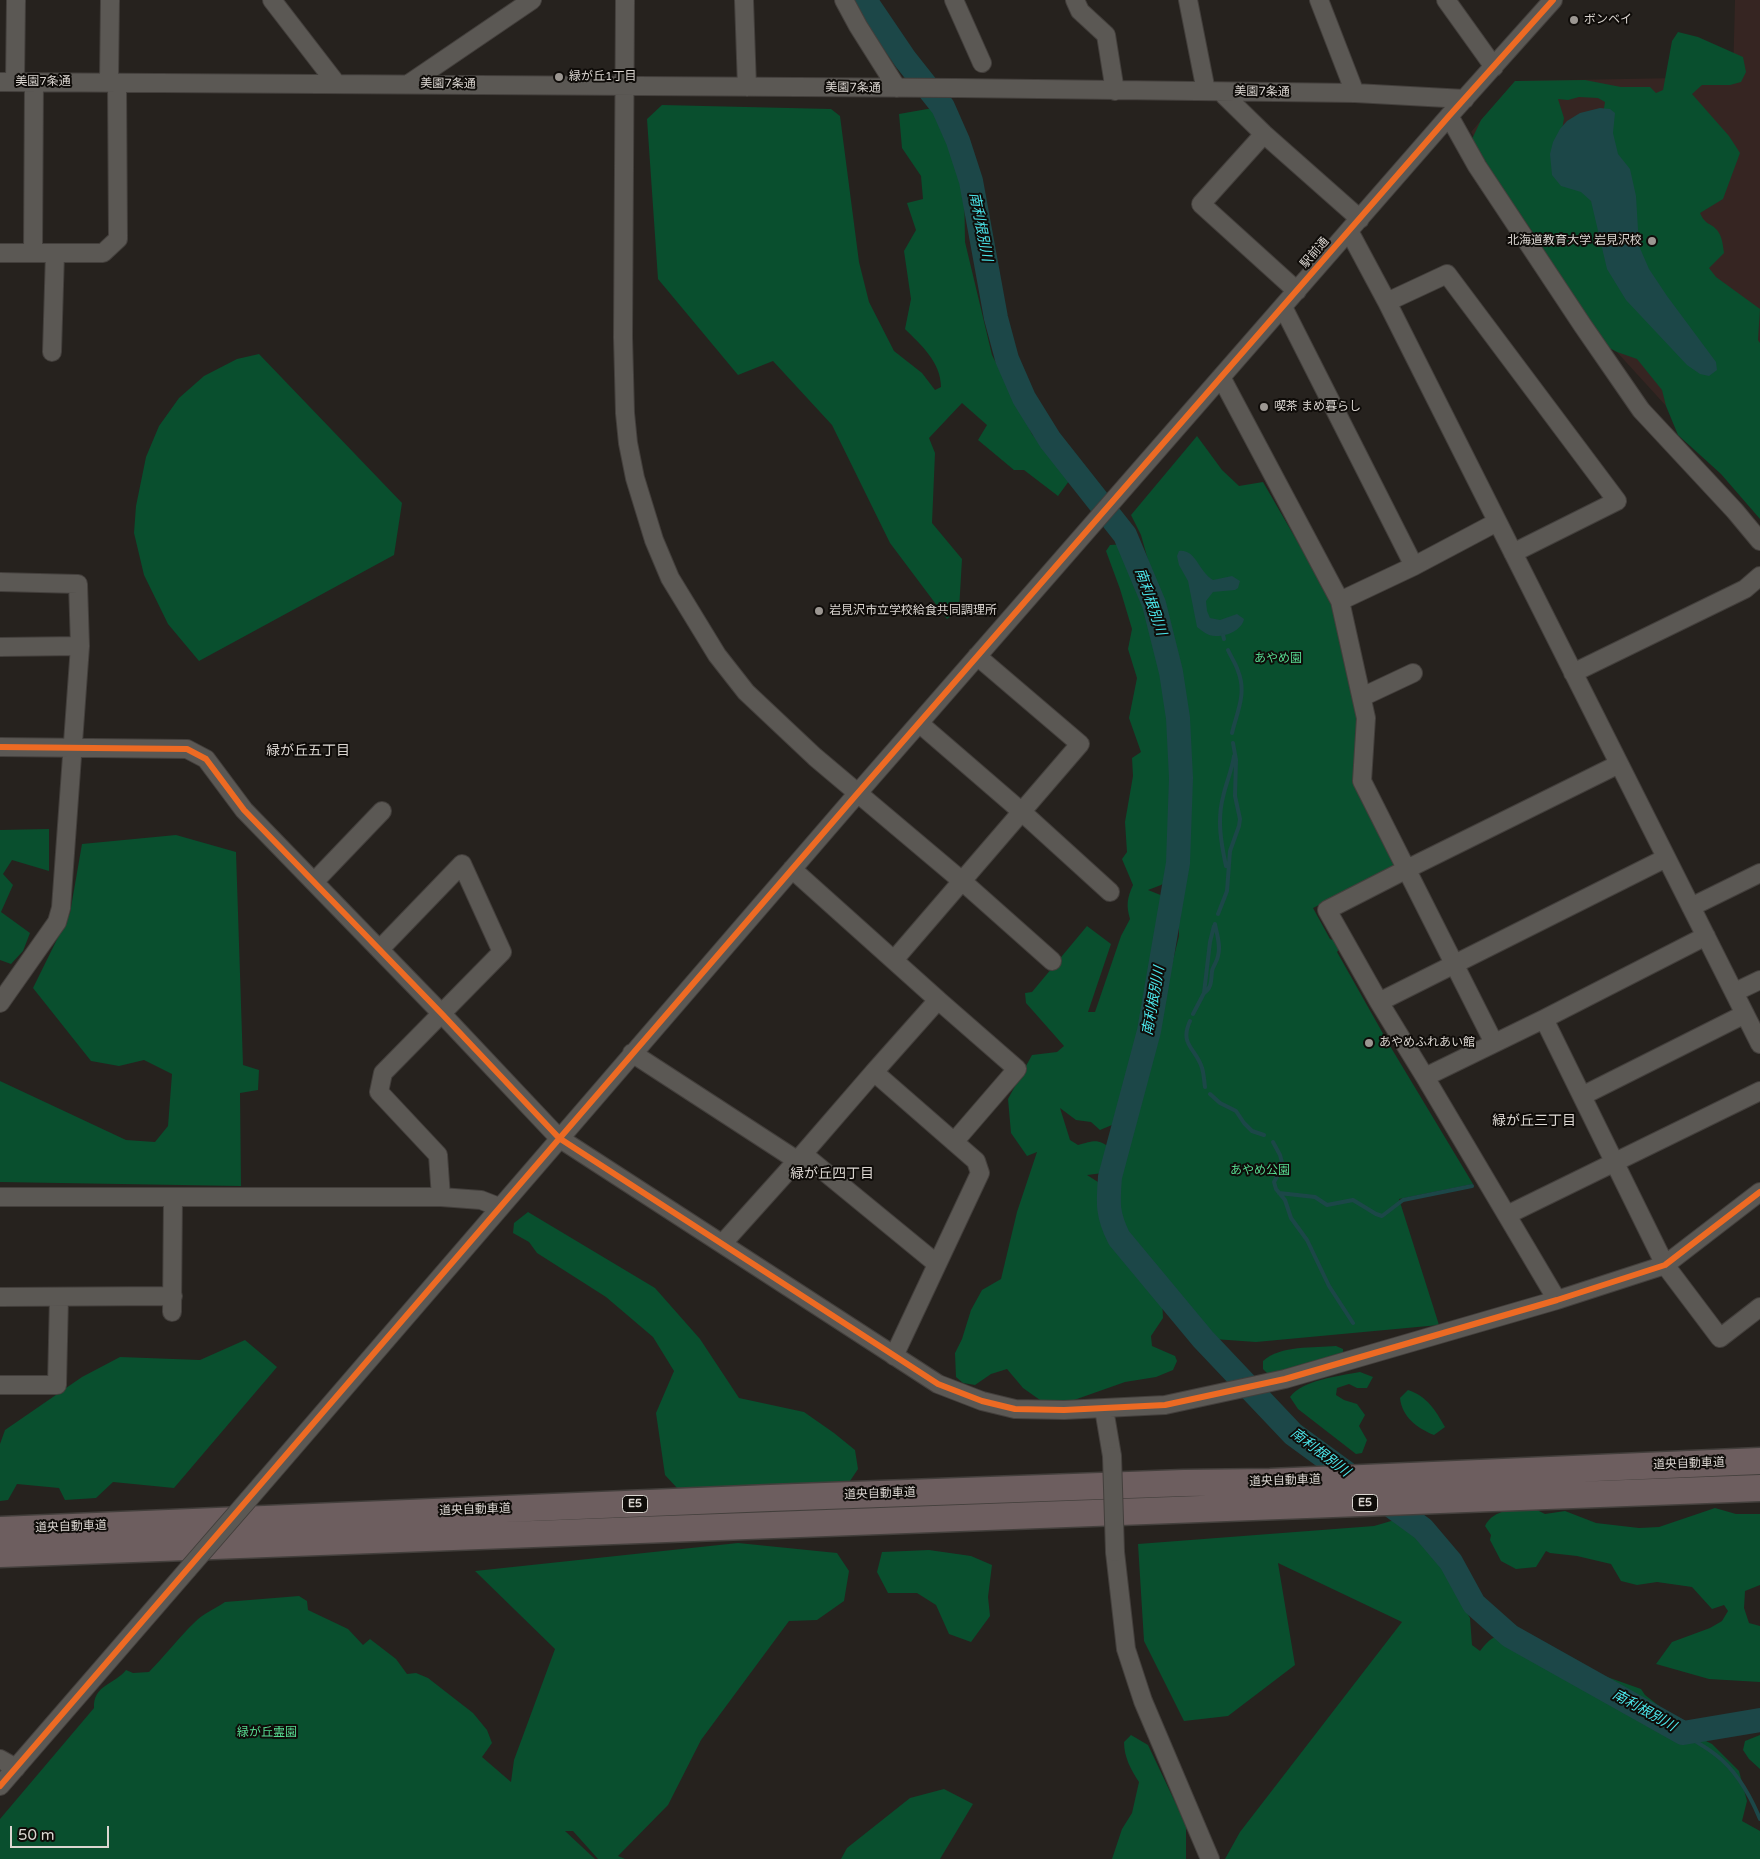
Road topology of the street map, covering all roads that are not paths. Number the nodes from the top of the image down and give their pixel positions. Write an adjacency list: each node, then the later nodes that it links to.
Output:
1 (16, 0): 17 (street)
2 (110, 0): 19 (street)
3 (272, 0): 20 (street)
4 (532, 0): 21 (street)
5 (625, 0): 22 (street)
6 (744, 0): 23 (street)
7 (844, 0): 24 (street)
8 (954, 0): 15 (street)
9 (1075, 0): 25 (street)
10 (1188, 0): 26 (street)
11 (1319, 0): 27 (street)
12 (1446, 0): 16 (street)
13 (1553, 0): 14 (street, 駅前通)
14 (1536, 8): 16 (street, 駅前通)
15 (982, 64)
16 (1494, 66): 28 (street, 駅前通)
17 (8, 82): 18 (street, 美園7条通)
18 (34, 82): 19 (street, 美園7条通); 33 (street)
19 (113, 82): 20 (street, 美園7条通); 34 (street)
20 (336, 83): 21 (street, 美園7条通)
21 (410, 83): 22 (street, 美園7条通)
22 (625, 86): 23 (street, 美園7条通); 57 (street)
23 (747, 87): 24 (street, 美園7条通)
24 (903, 89): 25 (street, 美園7条通)
25 (1116, 91): 26 (street, 美園7条通)
26 (1213, 91): 27 (street, 美園7条通); 30 (street)
27 (1355, 93): 28 (street, 美園7条通)
28 (1465, 99): 29 (street, 駅前通)
29 (1449, 116): 31 (street, 駅前通); 41 (street)
30 (1264, 134): 31 (street); 35 (street)
31 (1355, 225): 35 (street, 駅前通); 36 (street)
32 (0, 253): 33 (street)
33 (32, 253): 34 (street)
34 (55, 253): 38 (street)
35 (1297, 291): 37 (street, 駅前通)
36 (1387, 302): 40 (street); 42 (street)
37 (1283, 307): 39 (street, 駅前通); 43 (street)
38 (52, 352)
39 (1221, 377): 46 (street); 49 (street, 駅前通)
40 (1497, 522): 42 (street); 43 (street)
41 (1760, 541)
42 (1513, 552): 51 (street)
43 (1414, 566): 46 (street)
44 (1760, 576): 51 (street)
45 (0, 582): 47 (street)
46 (1340, 601): 52 (street)
47 (80, 646): 48 (street); 55 (street)
48 (0, 647)
49 (977, 656): 53 (street, 駅前通); 59 (street)
50 (1414, 673): 52 (street)
51 (1574, 673): 56 (street)
52 (1362, 697): 62 (street)
53 (919, 723): 57 (street, 駅前通); 59 (street)
54 (0, 747): 55 (street)
55 (73, 747): 65 (street); 77 (street)
56 (1619, 764): 60 (street); 62 (street)
57 (857, 794): 61 (street, 駅前通); 64 (street)
58 (382, 811): 65 (street)
59 (1022, 812): 64 (street); 66 (street)
60 (1666, 858): 67 (street); 72 (street)
61 (792, 869): 70 (street); 83 (street, 駅前通)
62 (1407, 869): 72 (street); 76 (street)
63 (1760, 872): 67 (street)
64 (962, 880): 70 (street); 71 (street)
65 (314, 882): 69 (street)
66 (1110, 892)
67 (1691, 907): 68 (street)
68 (1706, 936): 74 (street); 80 (street)
69 (380, 949): 78 (street); 78 (street)
70 (894, 960): 75 (street)
71 (1052, 961)
72 (1455, 965): 76 (street); 81 (street)
73 (1760, 980): 74 (street)
74 (1735, 992): 79 (street)
75 (938, 1000): 84 (street); 89 (street)
76 (1379, 1002): 85 (street)
77 (0, 1003)
78 (442, 1014): 88 (street); 94 (street)
79 (1745, 1014): 82 (street); 87 (street)
80 (1544, 1019): 81 (street); 87 (street)
81 (1494, 1043): 85 (street)
82 (1760, 1044)
83 (632, 1053): 88 (street, 駅前通); 90 (street)
84 (874, 1072): 89 (street); 90 (street)
85 (1425, 1077): 97 (street)
86 (1760, 1091): 91 (street)
87 (1582, 1096): 91 (street)
88 (559, 1138): 96 (street, 駅前通); 98 (street)
89 (954, 1142): 99 (street)
90 (800, 1158): 98 (street); 99 (street)
91 (1615, 1163): 97 (street); 100 (street)
92 (1760, 1192): 100 (street)
93 (0, 1197): 95 (street)
94 (441, 1197): 95 (street); 96 (street)
95 (173, 1198): 102 (street)
96 (499, 1207): 113 (street, 駅前通, bridge)
97 (1507, 1215): 103 (street)
98 (723, 1243): 105 (street)
99 (937, 1264): 105 (street)
100 (1666, 1265): 103 (street); 104 (street)
101 (0, 1297): 102 (street)
102 (59, 1297): 106 (street)
103 (1557, 1300): 107 (street)
104 (1760, 1307)
105 (894, 1356): 107 (street)
106 (0, 1385)
107 (1104, 1409): 115 (street, bridge)
108 (1760, 1461): 110 (highway, 道央自動車道 / E5)
109 (1760, 1488): 111 (highway, 道央自動車道 / E5)
110 (0, 1530)
111 (0, 1554)
112 (0, 1759): 113 (street)
113 (16, 1768): 114 (street, 駅前通)
114 (0, 1786)
115 (1210, 1859)

